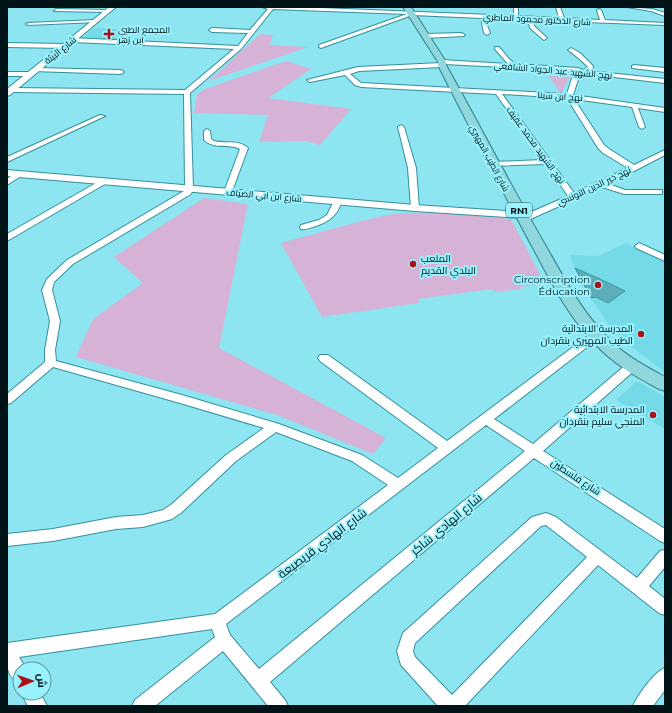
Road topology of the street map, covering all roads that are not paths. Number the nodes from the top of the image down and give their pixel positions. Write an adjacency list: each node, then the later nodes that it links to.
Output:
1 (264, 7): 2 (street)
2 (272, 7): 6 (street); 23 (street)
3 (516, 7): 15 (street)
4 (558, 7): 17 (street)
5 (629, 7): 13 (street)
6 (290, 8): 9 (street)
7 (436, 8): 12 (street)
8 (110, 9): 10 (street); 18 (street, شارع البيئة)
9 (374, 9): 12 (street)
10 (56, 10)
11 (598, 10): 19 (street)
12 (409, 11): 14 (street, شارع الدكتور محمود الماطري); 25 (main road, شارع الطيب المهيري / RN1); 31 (street)
13 (665, 15)
14 (486, 16): 15 (street, شارع الدكتور محمود الماطري); 24 (street)
15 (516, 18): 16 (street, شارع الدكتور محمود الماطري)
16 (530, 18): 17 (street, شارع الدكتور محمود الماطري); 27 (street)
17 (562, 20): 19 (street, شارع الدكتور محمود الماطري)
18 (95, 21): 20 (street); 28 (street, شارع البيئة)
19 (603, 22): 21 (street, شارع الدكتور محمود الماطري)
20 (28, 24)
21 (665, 24)
22 (212, 30): 23 (street)
23 (252, 32): 32 (street)
24 (487, 33)
25 (424, 36): 26 (street); 35 (main road, شارع الطيب المهيري / RN1)
26 (462, 36)
27 (544, 38)
28 (72, 40): 30 (street, شارع البيئة); 32 (street)
29 (7, 45): 30 (street)
30 (65, 46): 40 (street, شارع البيئة)
31 (321, 46)
32 (240, 48): 48 (street)
33 (497, 48): 36 (street)
34 (571, 50): 39 (street)
35 (442, 63): 36 (street, نهج الشهيد عبد الجواد الشافعي); 42 (street, نهج الشهيد عبد الجواد الشافعي); 46 (main road, شارع الطيب المهيري / RN1)
36 (515, 66): 39 (street, نهج الشهيد عبد الجواد الشافعي)
37 (634, 67): 38 (street)
38 (665, 70)
39 (581, 71): 45 (street, نهج الشهيد عبد الجواد الشافعي); 50 (street)
40 (33, 72): 41 (street); 43 (street); 47 (street, شارع البيئة)
41 (121, 72)
42 (346, 73): 44 (street, نهج الشهيد عبد الجواد الشافعي); 46 (street, نهج ابن سينا)
43 (7, 74)
44 (310, 80)
45 (665, 81)
46 (455, 90): 49 (street, نهج ابن سينا); 60 (main road, شارع الطيب المهيري / RN1)
47 (9, 91): 48 (street)
48 (187, 92): 67 (street)
49 (498, 93): 50 (street, نهج ابن سينا); 59 (street, نهج الشهيد محمد عفيف)
50 (569, 96): 51 (street, نهج ابن سينا); 61 (street)
51 (634, 105): 52 (street, نهج ابن سينا); 55 (street)
52 (665, 110)
53 (102, 116): 58 (street)
54 (401, 127): 72 (street)
55 (642, 127)
56 (207, 131): 68 (street)
57 (665, 152): 61 (street, نهج خير الدين التونسي)
58 (7, 160)
59 (546, 162): 60 (street); 70 (street, نهج الشهيد محمد عفيف)
60 (493, 164): 73 (main road, شارع الطيب المهيري / RN1)
61 (634, 168): 66 (street, نهج خير الدين التونسي)
62 (7, 173): 63 (street, شارع ابن ابي الضياف)
63 (20, 174): 64 (street, شارع ابن ابي الضياف); 65 (street)
64 (106, 181): 67 (street, شارع ابن ابي الضياف); 75 (street)
65 (7, 183)
66 (602, 184): 69 (street); 70 (street, نهج خير الدين التونسي)
67 (189, 188): 68 (street, شارع ابن ابي الضياف); 80 (street)
68 (228, 192): 71 (street, شارع ابن ابي الضياف)
69 (659, 192)
70 (573, 197): 73 (street, نهج خير الدين التونسي)
71 (338, 201): 72 (street, شارع ابن ابي الضياف); 74 (street)
72 (416, 208): 73 (street, شارع ابن ابي الضياف)
73 (522, 217): 78 (main road, شارع الطيب المهيري / RN1)
74 (304, 228)
75 (7, 238)
76 (639, 246): 77 (street)
77 (665, 258)
78 (596, 336): 81 (main road, شارع الطيب المهيري / RN1); 84 (street, شارع الهادي قريصيعة)
79 (324, 358): 86 (street)
80 (51, 363): 83 (street); 85 (street)
81 (632, 366): 82 (main road, شارع الطيب المهيري / RN1); 87 (street, شارع الهادي شاكر)
82 (665, 385)
83 (7, 400)
84 (486, 419): 86 (street, شارع الهادي قريصيعة); 87 (street, شارع فلسطين)
85 (274, 427): 88 (street); 90 (street)
86 (447, 448): 88 (street, شارع الهادي قريصيعة)
87 (535, 450): 89 (street, شارع فلسطين); 99 (street, شارع الهادي شاكر)
88 (398, 485): 95 (street, شارع الهادي قريصيعة)
89 (665, 537)
90 (7, 540)
91 (598, 556): 93 (street); 102 (street); 102 (street)
92 (665, 556): 93 (street)
93 (638, 588): 94 (street)
94 (665, 608)
95 (217, 621): 96 (street); 97 (street, شارع الهادي قريصيعة)
96 (224, 640): 99 (street); 100 (street)
97 (11, 663)
98 (665, 676): 103 (street)
99 (259, 680): 101 (street)
100 (141, 706)
101 (279, 706)
102 (451, 706)
103 (642, 706)

